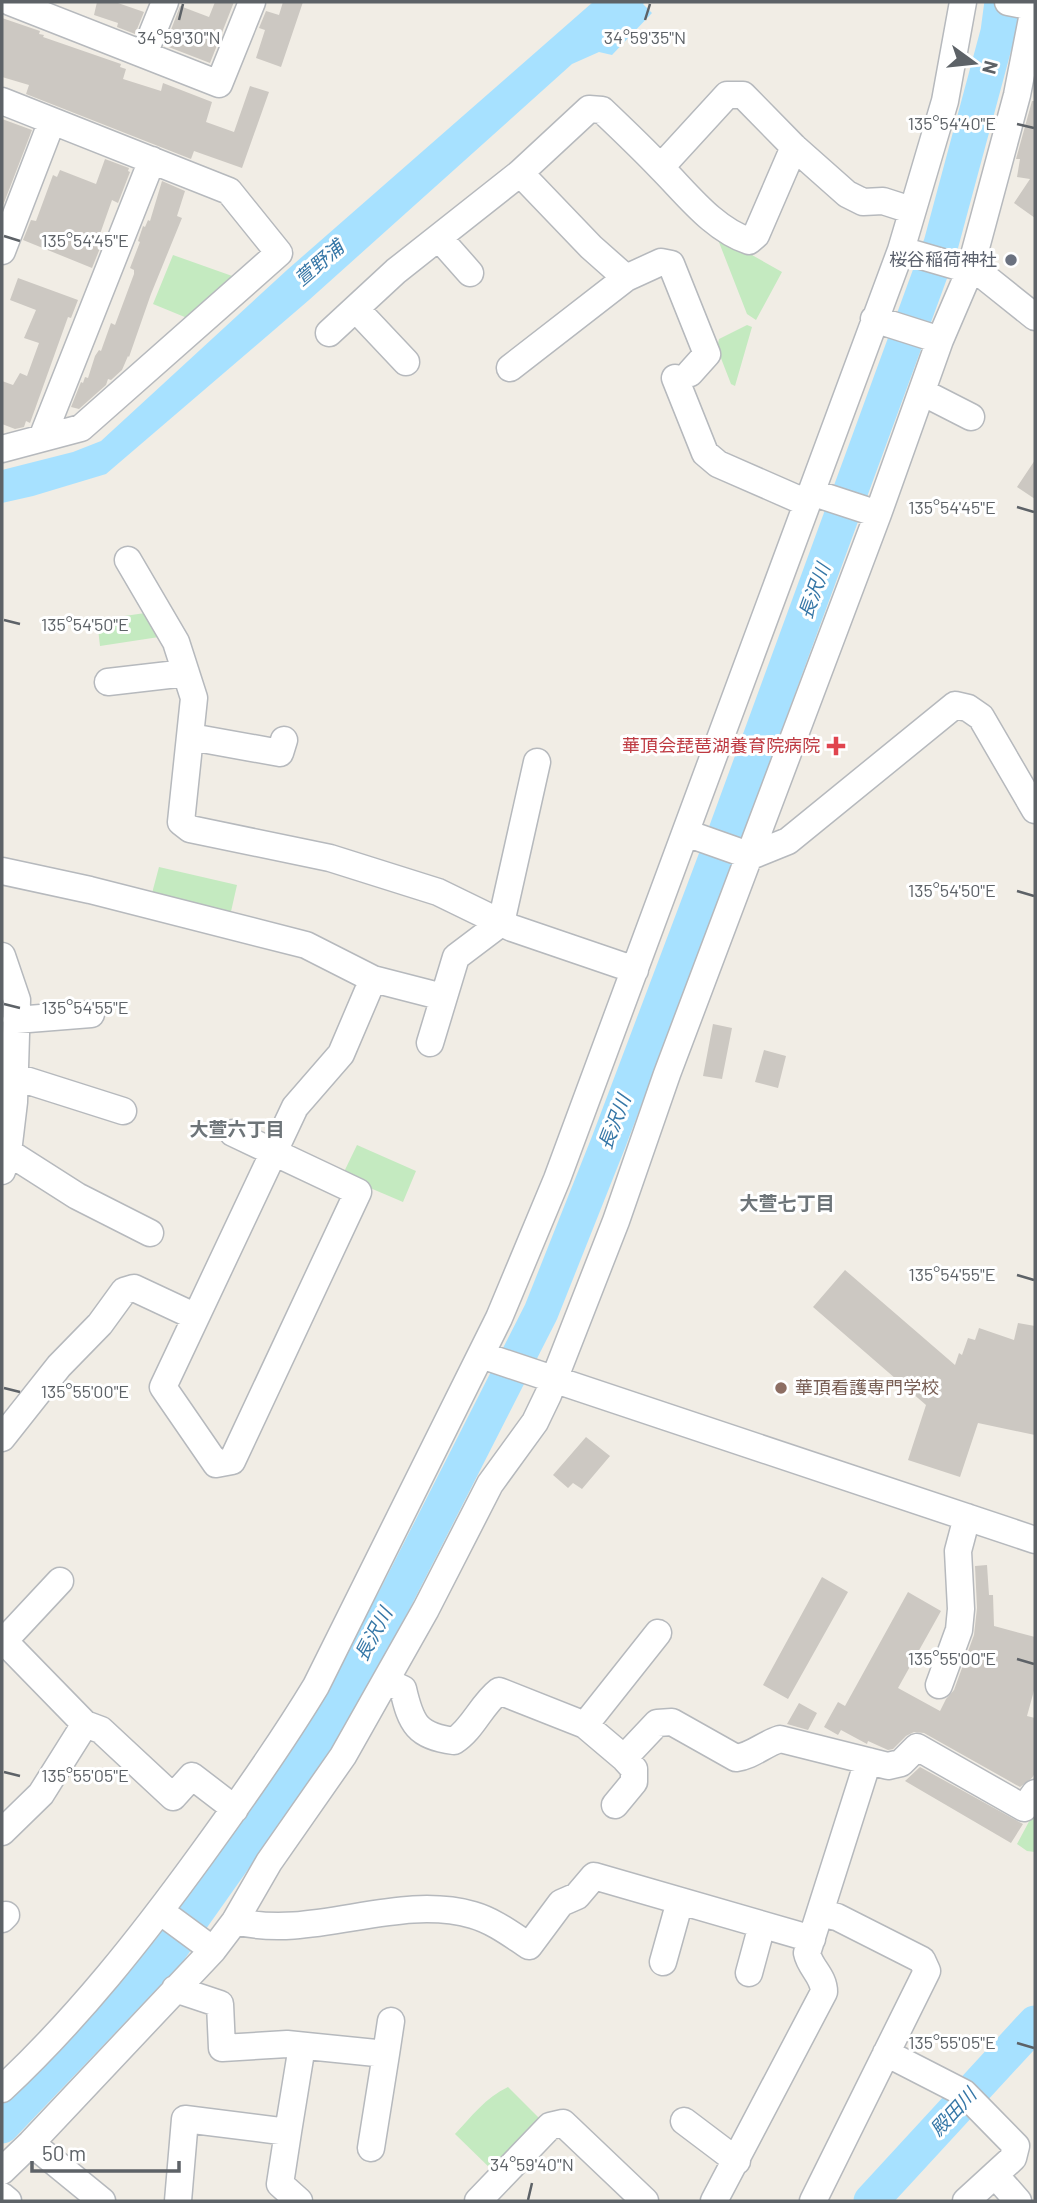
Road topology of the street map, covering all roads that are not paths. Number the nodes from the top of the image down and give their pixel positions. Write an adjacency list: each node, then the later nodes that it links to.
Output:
1 (10, 2): 6 (street)
2 (165, 2): 7 (street)
3 (252, 2): 7 (street)
4 (963, 2): 14 (street)
5 (1026, 4): 18 (street)
6 (71, 13): 7 (street)
7 (144, 54)
8 (2, 100): 9 (street)
9 (52, 121): 11 (street); 16 (street)
10 (794, 147): 12 (street); 12 (street); 14 (street)
11 (152, 160): 30 (street); 30 (street)
12 (661, 167): 13 (street)
13 (520, 173): 15 (street); 20 (street)
14 (911, 210): 17 (street)
15 (440, 239): 19 (street); 21 (street)
16 (2, 251)
17 (906, 251): 18 (street); 23 (street)
18 (964, 269): 22 (street); 25 (street)
19 (470, 273)
20 (626, 278): 27 (street); 32 (street)
21 (356, 309): 24 (street); 26 (street)
22 (1035, 317)
23 (878, 321): 25 (street); 32 (street)
24 (329, 333)
25 (934, 338): 28 (street)
26 (406, 362)
27 (510, 368)
28 (922, 392): 29 (street); 33 (street)
29 (971, 416)
30 (42, 438): 31 (street)
31 (2, 449)
32 (813, 497): 33 (street); 41 (street)
33 (874, 513): 42 (street)
34 (128, 560): 35 (street)
35 (186, 673): 36 (street); 37 (street)
36 (108, 682)
37 (191, 737): 38 (street); 44 (street)
38 (284, 740)
39 (537, 762): 44 (street)
40 (1035, 810): 42 (street)
41 (691, 835): 42 (street); 46 (street)
42 (748, 855): 60 (street)
43 (2, 870): 47 (street)
44 (501, 923): 46 (street); 48 (street)
45 (2, 956): 49 (street)
46 (635, 970): 59 (street)
47 (373, 979): 48 (street); 55 (street)
48 (443, 997): 51 (street)
49 (12, 1007): 50 (street); 52 (street)
50 (91, 1014)
51 (430, 1043)
52 (16, 1077): 53 (street); 56 (street)
53 (123, 1111)
54 (233, 1133): 55 (street)
55 (273, 1152): 58 (street); 58 (street)
56 (5, 1162): 57 (street)
57 (150, 1233)
58 (196, 1317): 61 (street)
59 (487, 1357): 60 (street); 75 (street)
60 (550, 1378): 62 (street); 67 (street)
61 (2, 1438)
62 (967, 1517): 63 (street); 68 (street)
63 (1035, 1540)
64 (60, 1581): 66 (street)
65 (658, 1633): 70 (street)
66 (3, 1643): 69 (street)
67 (386, 1681): 70 (street); 80 (street)
68 (939, 1685)
69 (85, 1724): 75 (street); 76 (street)
70 (585, 1725): 71 (street)
71 (624, 1758): 72 (street); 74 (street)
72 (868, 1761): 73 (street); 78 (street)
73 (1035, 1793)
74 (614, 1805)
75 (235, 1809): 79 (street)
76 (2, 1832)
77 (680, 1901): 80 (street); 81 (street); 84 (street)
78 (820, 1913): 82 (street); 89 (street)
79 (164, 1914): 83 (street); 91 (street)
80 (235, 1921): 83 (street)
81 (762, 1925): 82 (street); 85 (street)
82 (812, 1939): 96 (street)
83 (209, 1948): 86 (street)
84 (663, 1962)
85 (749, 1973)
86 (176, 1989): 88 (street); 94 (street)
87 (391, 2021): 90 (street)
88 (302, 2046): 90 (street); 93 (street)
89 (886, 2053): 98 (street); 107 (street)
90 (386, 2054): 95 (street)
91 (2, 2089)
92 (684, 2120): 96 (street)
93 (288, 2132): 102 (street); 103 (street)
94 (31, 2143): 97 (street); 101 (street)
95 (371, 2148)
96 (737, 2161): 106 (street)
97 (2, 2171)
98 (995, 2175): 108 (street); 109 (street)
99 (2, 2196): 100 (street)
100 (8, 2201)
101 (102, 2201)
102 (178, 2201)
103 (299, 2201)
104 (478, 2201): 105 (street)
105 (645, 2201)
106 (714, 2201)
107 (813, 2201)
108 (965, 2201)
109 (1018, 2201)

